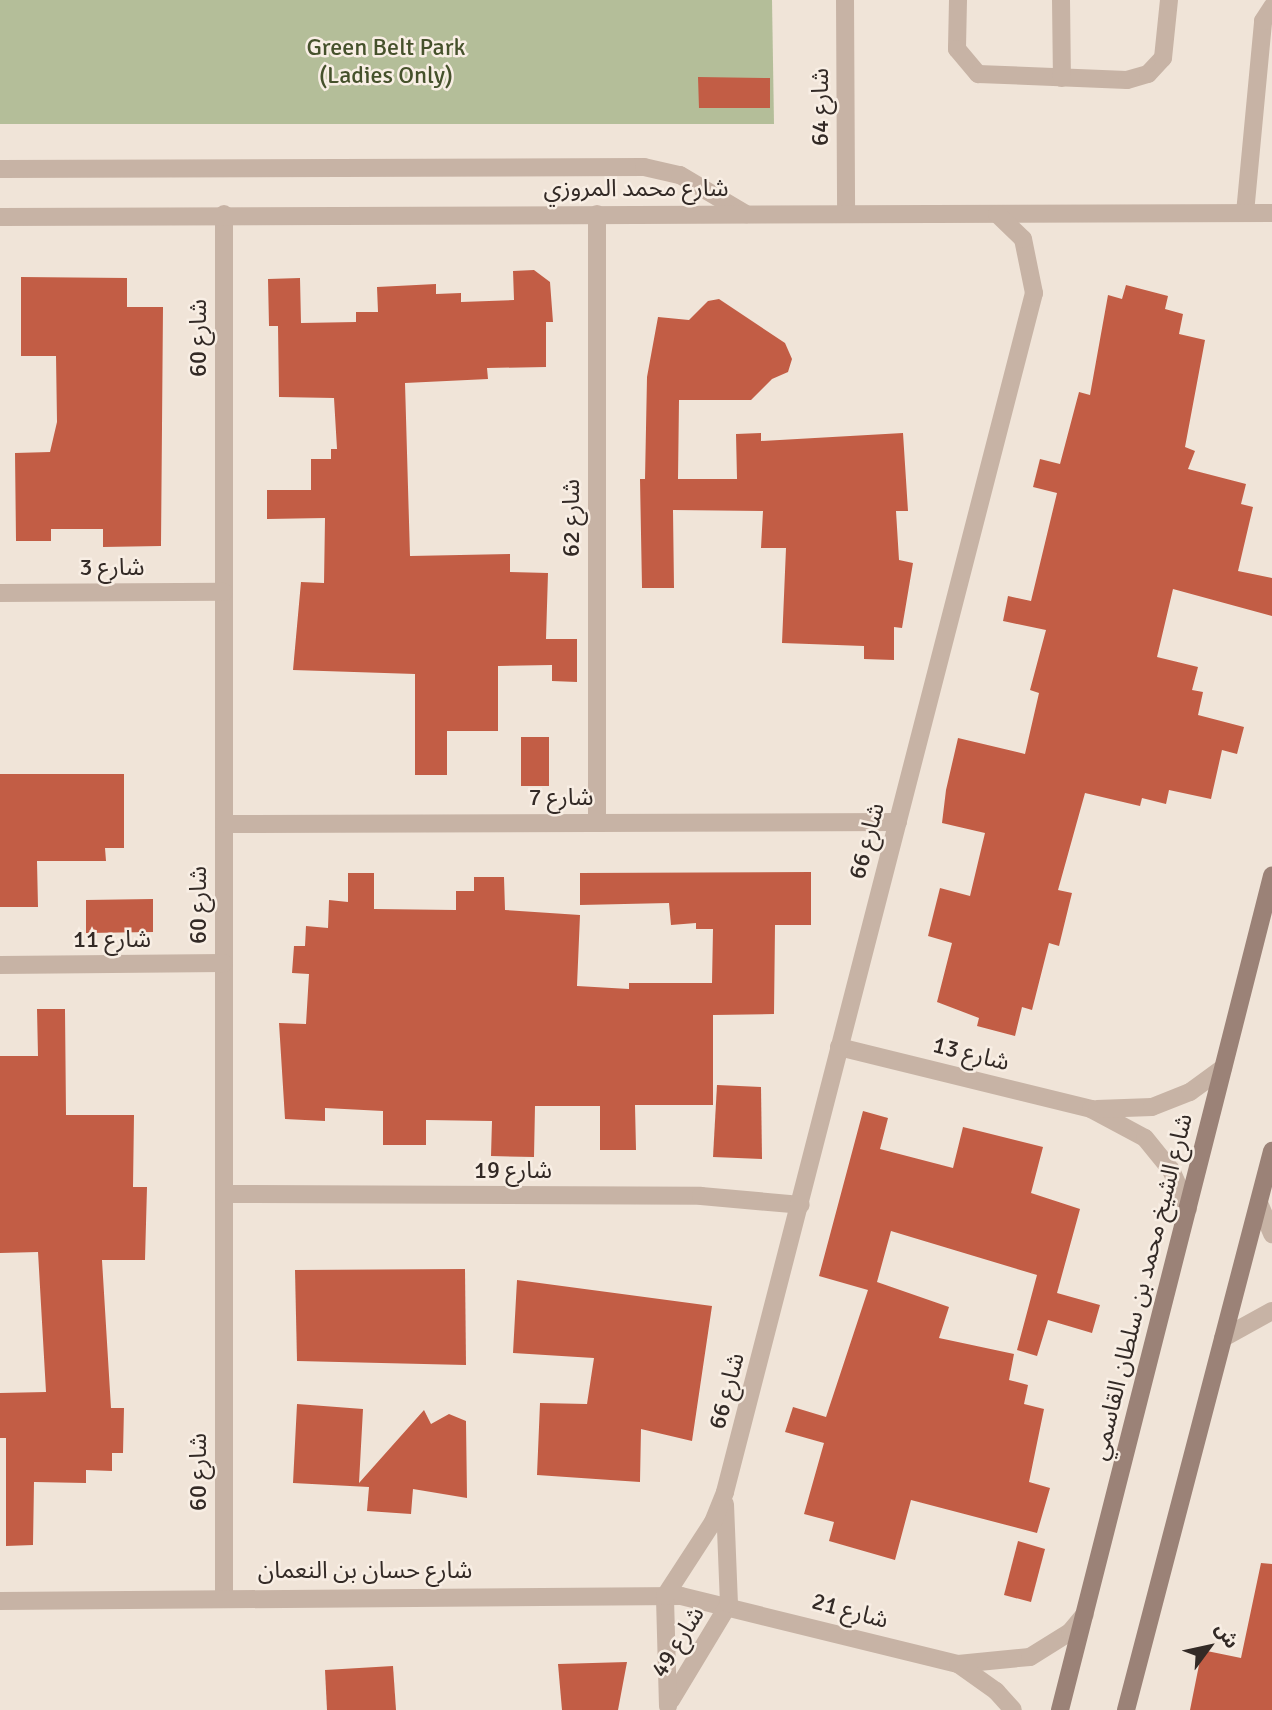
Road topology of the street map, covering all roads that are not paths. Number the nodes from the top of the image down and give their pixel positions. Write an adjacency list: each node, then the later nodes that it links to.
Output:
1 (845, 0): 13 (street, شارع 64)
2 (958, 0): 6 (street)
3 (1061, 0): 6 (street)
4 (1169, 0): 6 (street)
5 (1272, 7): 8 (street)
6 (1062, 78)
7 (0, 169): 12 (street)
8 (1245, 213): 9 (street, شارع محمد المروزي); 14 (street, شارع محمد المروزي)
9 (1272, 213)
10 (224, 214): 11 (street, شارع محمد المروزي); 15 (street, شارع محمد المروزي); 16 (street, شارع 60)
11 (597, 214): 12 (street, شارع محمد المروزي); 18 (street, شارع 62)
12 (746, 214): 13 (street, شارع محمد المروزي)
13 (846, 214): 14 (street, شارع محمد المروزي)
14 (997, 214): 19 (street, شارع 66)
15 (0, 217)
16 (223, 592): 17 (street, شارع 3); 20 (street, شارع 60)
17 (0, 593)
18 (597, 822): 19 (street, شارع 7); 20 (street, شارع 7)
19 (898, 822): 24 (street, شارع 66)
20 (224, 824): 22 (street, شارع 60)
21 (1272, 876): 25 (main road, شارع الشيخ محمد بن سلطان القاسمي)
22 (224, 963): 23 (street, شارع 11); 28 (street, شارع 60)
23 (0, 965)
24 (839, 1047): 26 (street, شارع 13); 30 (street, شارع 66)
25 (1223, 1068): 26 (street, شارع 13); 31 (main road, شارع الشيخ محمد بن سلطان القاسمي)
26 (1091, 1109): 31 (street, شارع 13)
27 (1272, 1151): 29 (main road)
28 (224, 1194): 30 (street, شارع 19); 36 (street, شارع 60)
29 (1259, 1203): 32 (street); 34 (main road)
30 (801, 1206): 35 (street, شارع 66)
31 (1188, 1208): 40 (main road, شارع الشيخ محمد بن سلطان القاسمي)
32 (1272, 1234)
33 (1272, 1311): 34 (street)
34 (1223, 1338): 45 (main road)
35 (725, 1492): 37 (street, شارع 66); 39 (street, شارع 66)
36 (224, 1596): 37 (street, شارع حسان بن النعمان); 38 (street, شارع حسان بن النعمان)
37 (665, 1596): 39 (street, شارع حسان بن النعمان); 42 (street, شارع 49)
38 (0, 1601)
39 (729, 1604): 41 (street, شارع 21); 42 (street, شارع 49)
40 (1085, 1614): 41 (street, شارع 21); 44 (main road, شارع الشيخ محمد بن سلطان القاسمي)
41 (958, 1664): 43 (street, شارع 21)
42 (668, 1708)
43 (1013, 1710)
44 (1060, 1710)
45 (1126, 1710)

